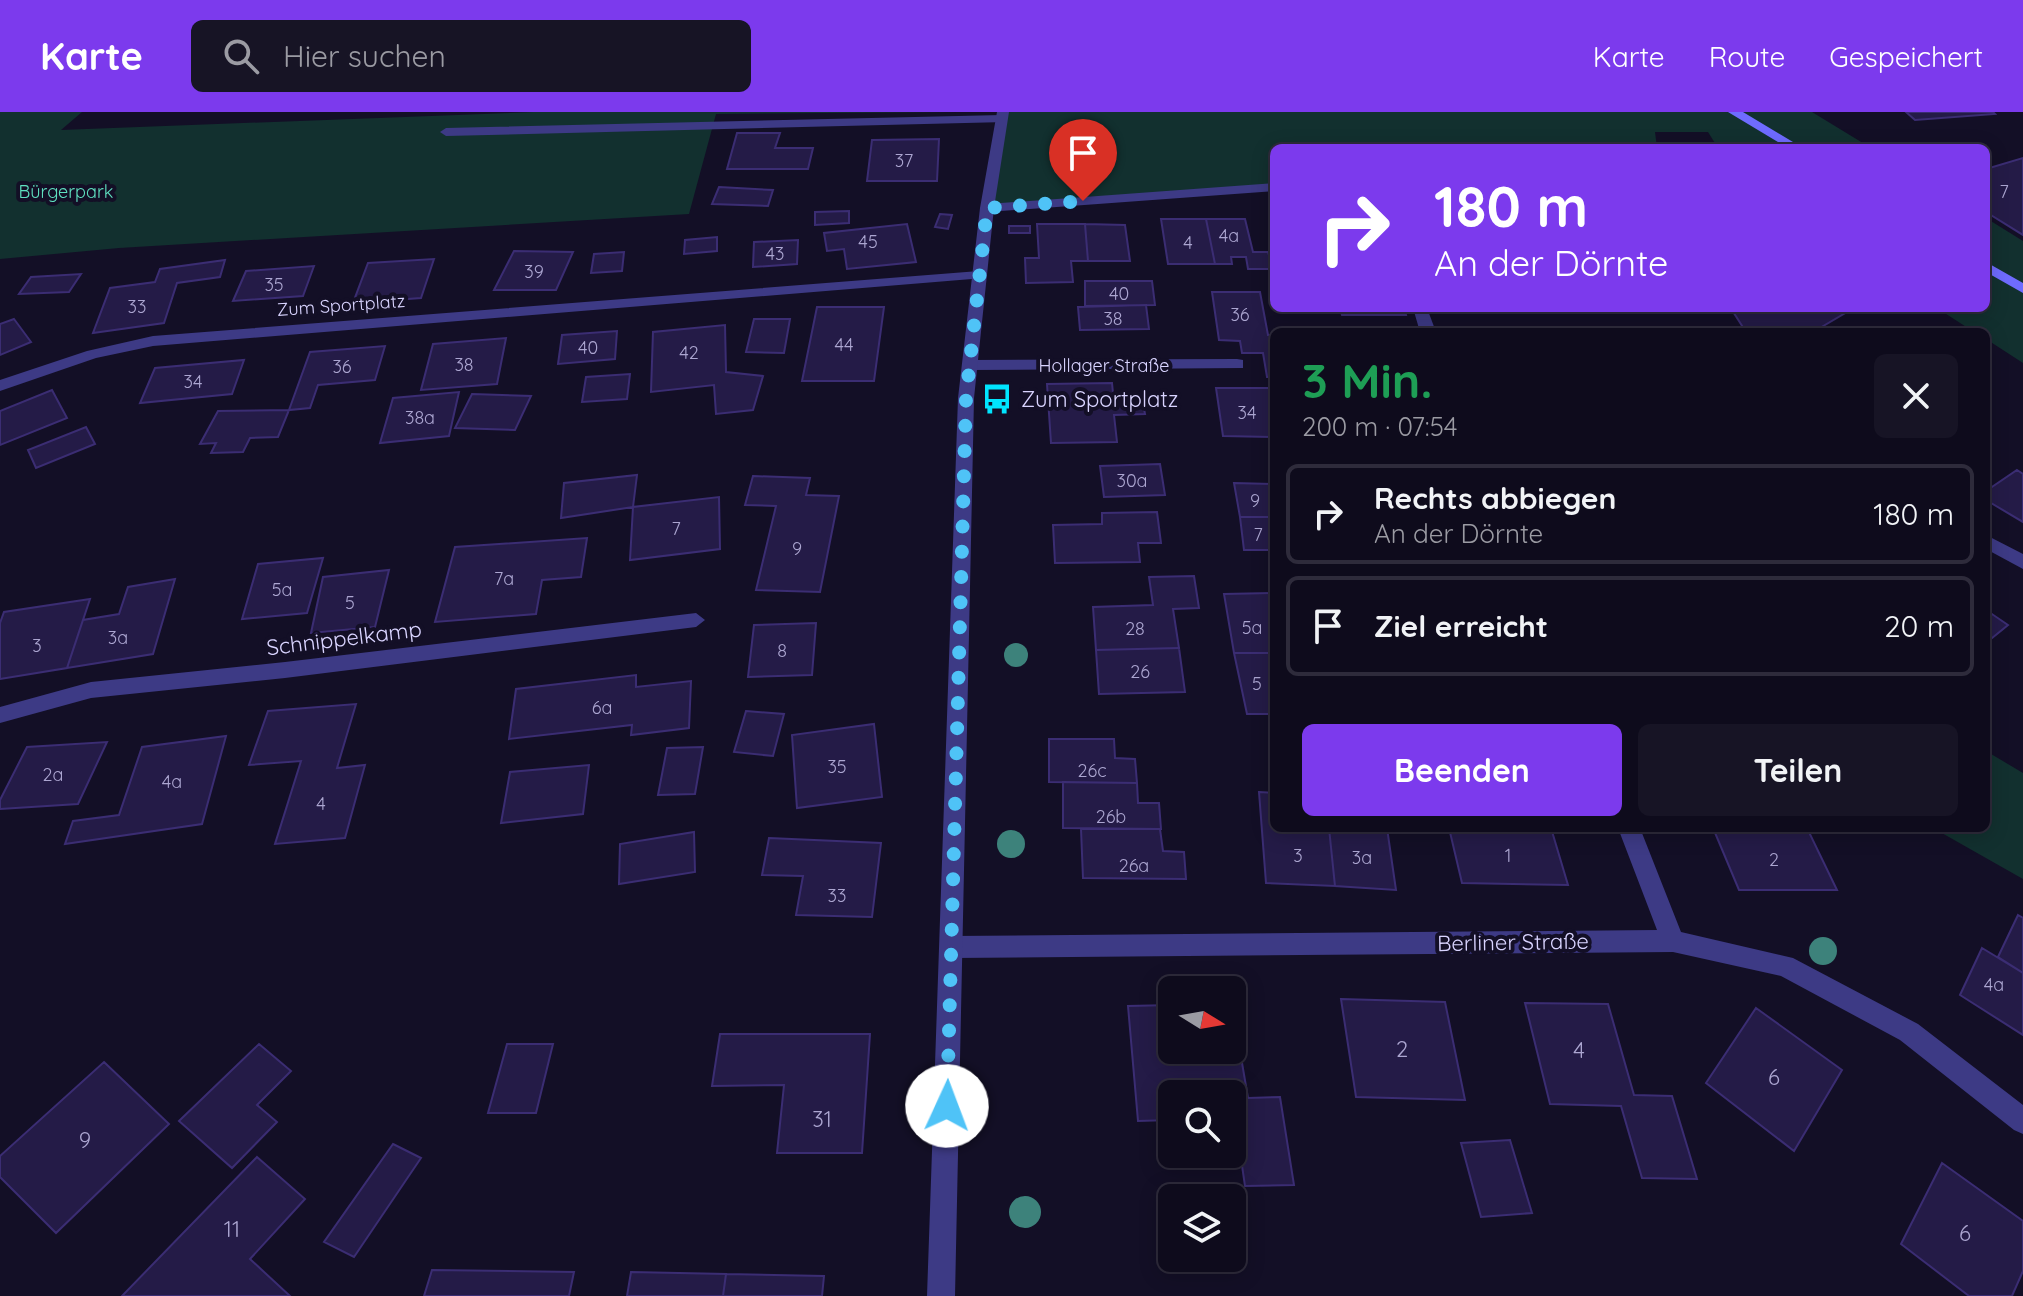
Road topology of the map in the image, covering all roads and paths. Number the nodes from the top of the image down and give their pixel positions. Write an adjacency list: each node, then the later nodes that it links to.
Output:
1 (1734, 112): 4 (main road)
2 (1003, 115): 3 (street); 6 (street)
3 (446, 132)
4 (1790, 144)
5 (1270, 187): 6 (street)
6 (987, 208): 8 (street)
7 (1990, 268): 9 (main road)
8 (979, 275): 11 (street); 12 (street, Zum Sportplatz)
9 (2023, 289)
10 (1237, 364): 11 (street, Hollager Straße)
11 (970, 365): 19 (street)
12 (0, 386)
13 (1990, 543): 14 (street)
14 (2023, 562)
15 (696, 620): 16 (street, Schnippelkamp)
16 (0, 715)
17 (1631, 832): 18 (street)
18 (1673, 941): 19 (street, Berliner Straße); 20 (street, Berliner Straße)
19 (952, 947): 21 (street)
20 (2023, 1121)
21 (941, 1296)

